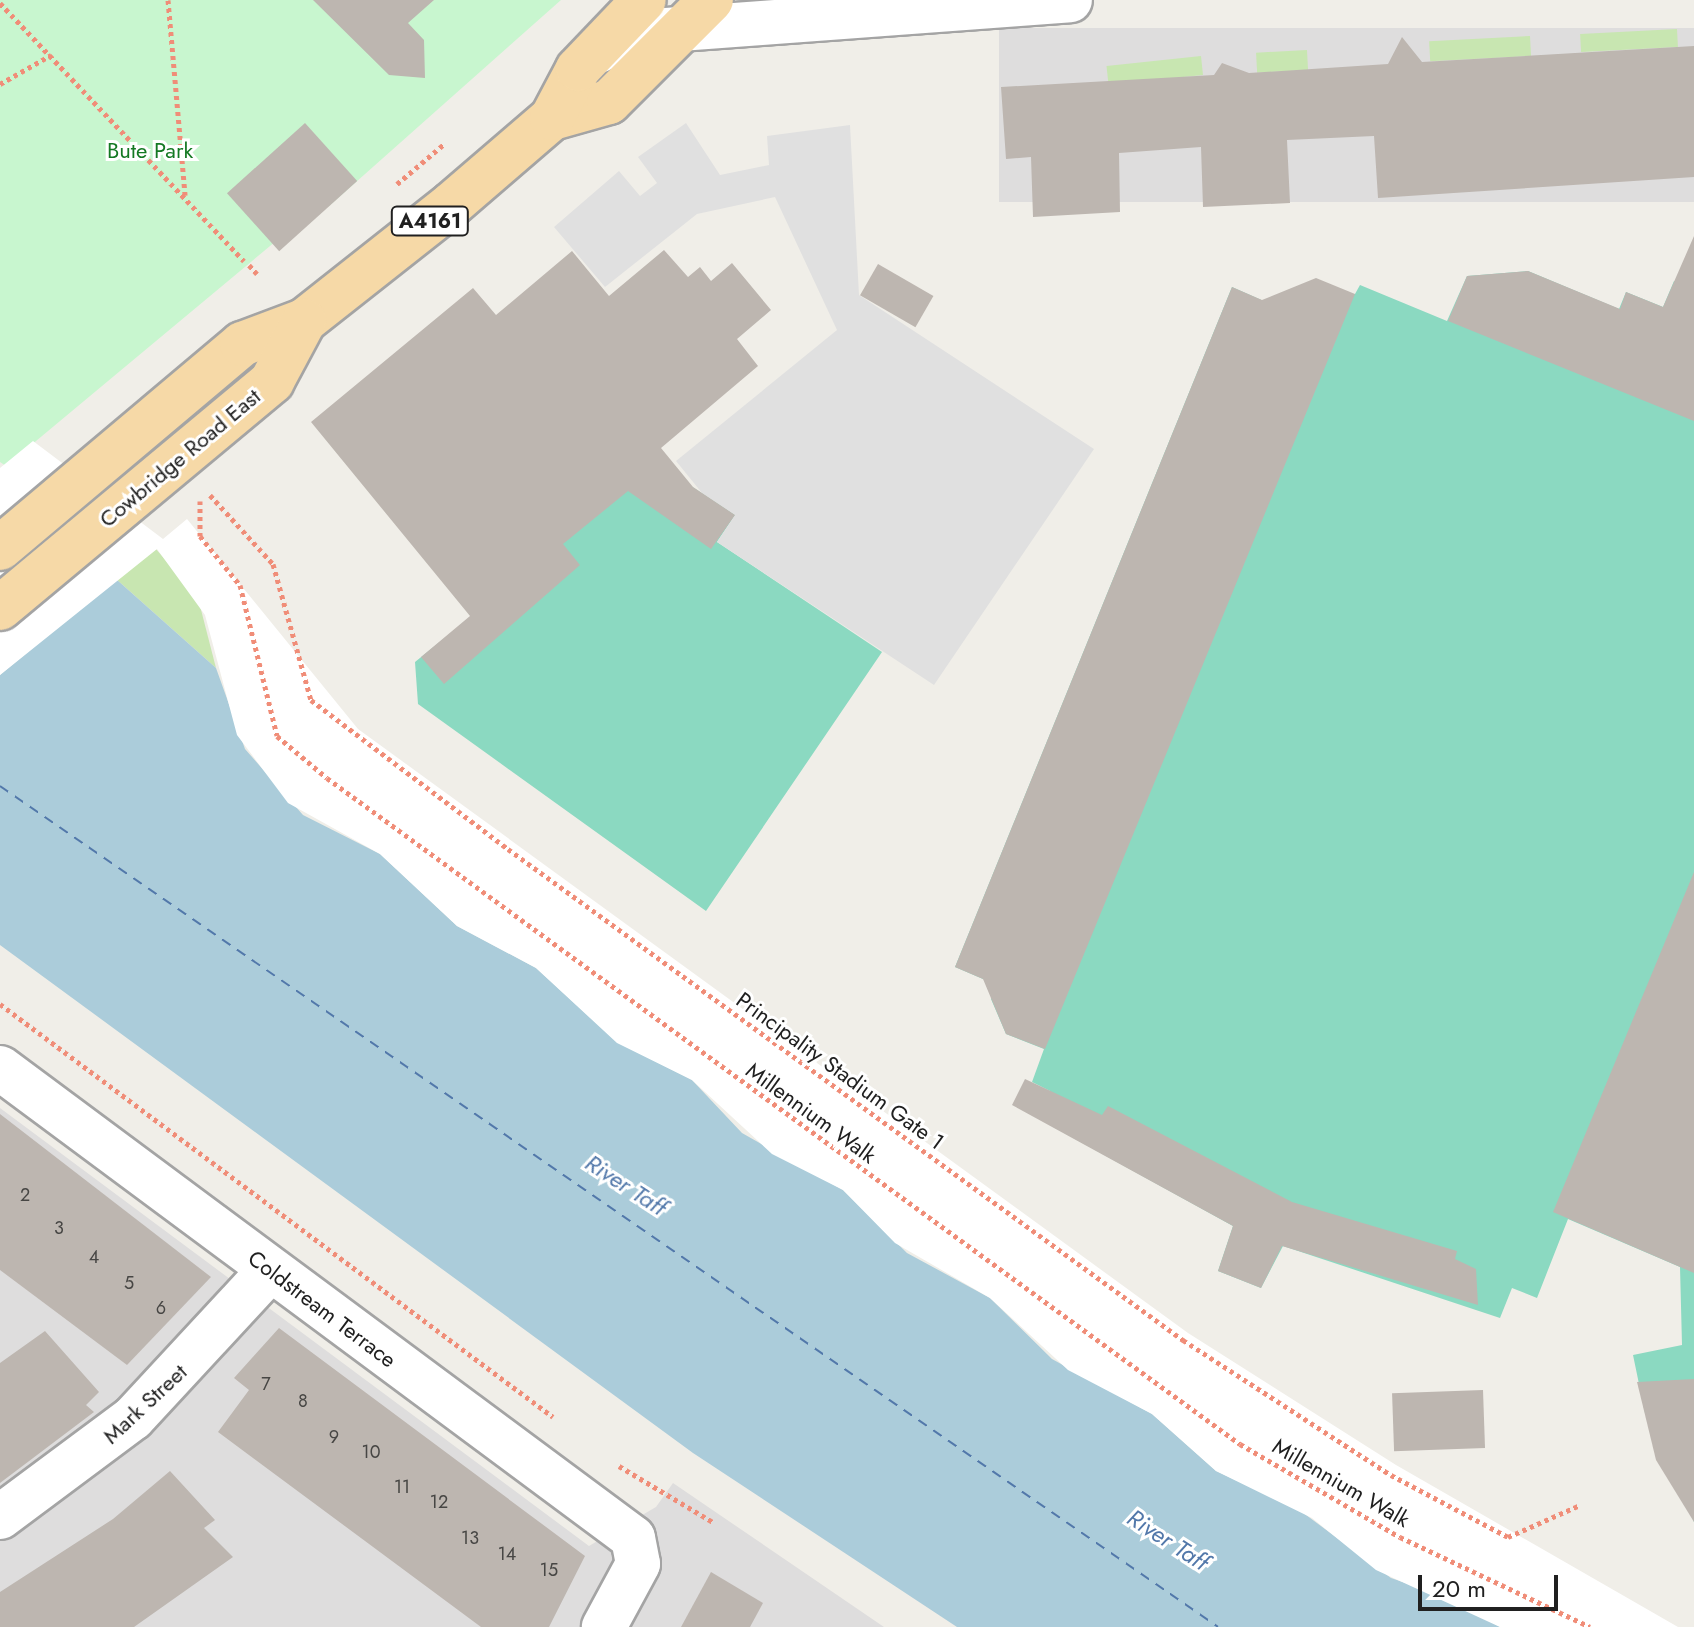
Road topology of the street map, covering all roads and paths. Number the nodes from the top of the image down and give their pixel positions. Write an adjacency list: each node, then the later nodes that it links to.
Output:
1 (168, 0): 14 (path)
2 (644, 0): 10 (main road, A4161)
3 (711, 0): 9 (main road, A4161)
4 (718, 0): 8 (street)
5 (1070, 0): 7 (street)
6 (0, 3): 11 (path)
7 (936, 4): 8 (street)
8 (753, 26): 9 (street)
9 (680, 32): 10 (street); 13 (main road, A4161)
10 (598, 51): 13 (main road, A4161)
11 (51, 55): 12 (path); 14 (path)
12 (0, 84)
13 (552, 118): 16 (main road, A4161)
14 (185, 196): 15 (path)
15 (257, 274)
16 (304, 321): 18 (main road, A4161); 19 (main road, Cowbridge Road East / A4161)
17 (200, 493): 25 (path, Principality Stadium Gate 1); 29 (path, Millennium Walk)
18 (0, 548)
19 (0, 608)
20 (0, 1004): 23 (path)
21 (0, 1068): 22 (street, Coldstream Terrace)
22 (270, 1270): 26 (street, Mark Street); 28 (street, Coldstream Terrace)
23 (565, 1428)
24 (613, 1463): 27 (path)
25 (1578, 1506)
26 (0, 1517)
27 (713, 1522)
28 (604, 1627)
29 (1590, 1627)

